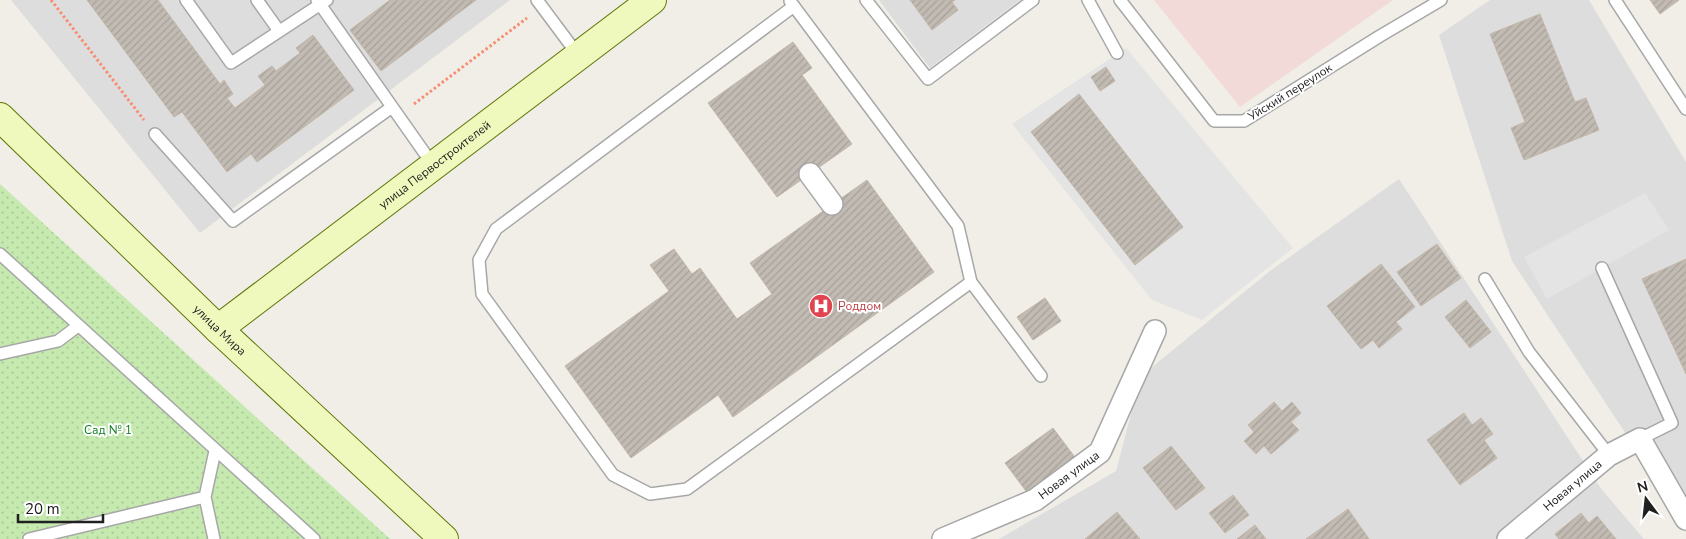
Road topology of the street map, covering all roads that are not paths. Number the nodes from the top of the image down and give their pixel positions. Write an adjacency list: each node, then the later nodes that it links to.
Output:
1 (186, 0): 13 (lane)
2 (257, 0): 13 (lane)
3 (652, 0): 15 (main road, улица Первостроителей)
4 (866, 0): 5 (lane)
5 (1033, 0)
6 (1088, 0): 14 (lane)
7 (1120, 0): 8 (lane, Уйский переулок)
8 (1441, 0)
9 (1615, 0): 16 (lane)
10 (322, 1): 13 (lane); 17 (lane)
11 (540, 3): 15 (lane)
12 (792, 3): 26 (lane); 26 (lane)
13 (279, 31)
14 (1116, 53)
15 (578, 56): 20 (main road, улица Первостроителей)
16 (1686, 109)
17 (395, 111): 19 (lane); 20 (lane)
18 (0, 117): 28 (main road, улица Мира)
19 (155, 134)
20 (433, 165): 28 (main road, улица Первостроителей)
21 (810, 174): 22 (street)
22 (832, 204)
23 (0, 254): 27 (lane)
24 (1602, 268): 32 (lane)
25 (1485, 279): 34 (lane)
26 (971, 282): 31 (lane)
27 (78, 326): 30 (lane); 33 (lane)
28 (218, 329): 40 (main road, улица Мира)
29 (1154, 330): 41 (street, Новая улица)
30 (0, 354)
31 (1041, 376)
32 (1640, 439): 34 (street, Новая улица); 36 (street)
33 (215, 451): 35 (lane); 39 (lane)
34 (1609, 455): 42 (street, Новая улица)
35 (205, 497): 37 (lane); 38 (lane)
36 (1686, 519)
37 (29, 539)
38 (214, 539)
39 (314, 539)
40 (444, 539)
41 (943, 539)
42 (1508, 539)

